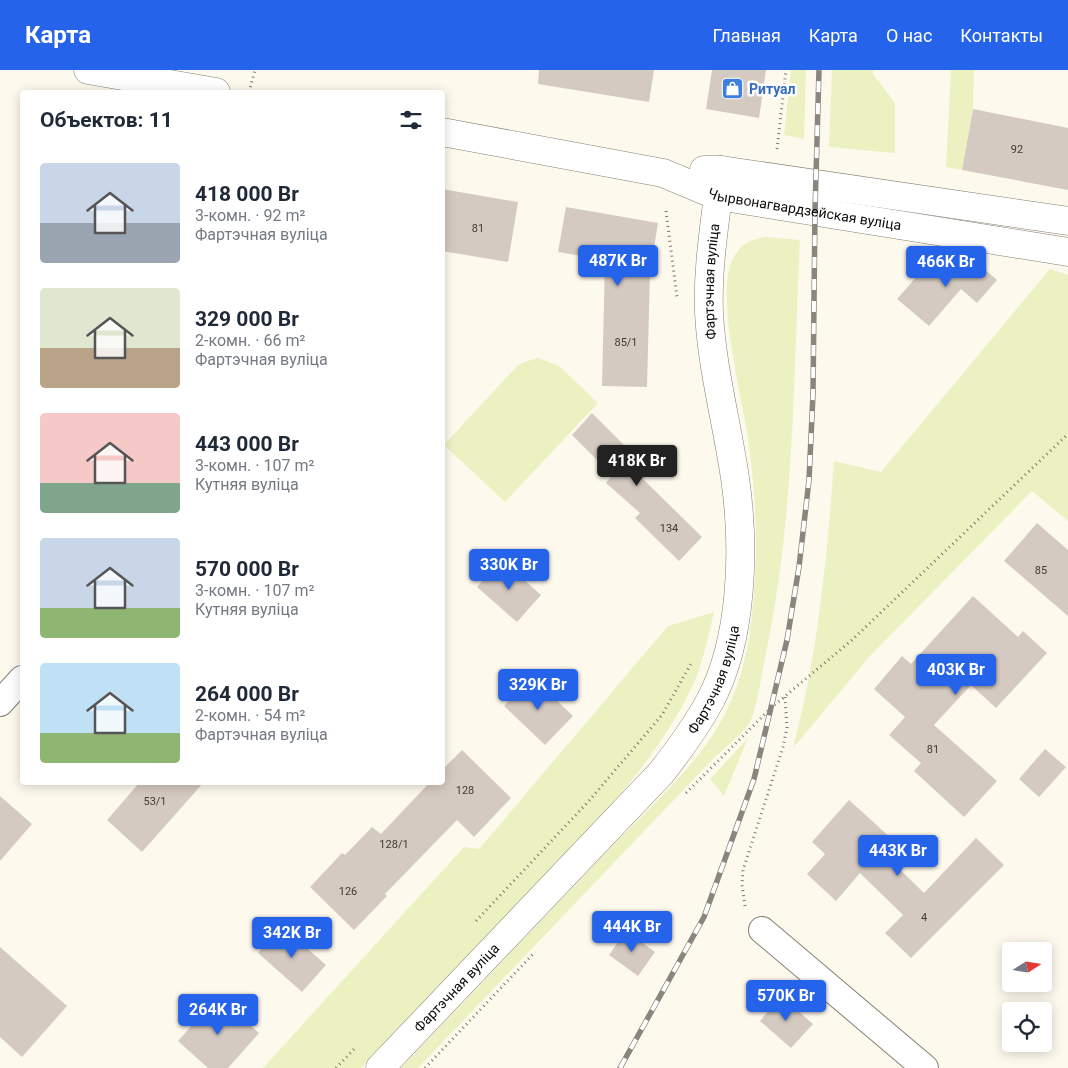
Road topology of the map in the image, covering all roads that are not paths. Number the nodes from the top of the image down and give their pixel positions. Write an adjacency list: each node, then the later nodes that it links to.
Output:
1 (88, 70): 2 (main road)
2 (204, 90)
3 (445, 133): 4 (main road, Чырвонагвардзейская вуліца)
4 (720, 183): 5 (main road, Чырвонагвардзейская вуліца); 6 (main road, Чырвонагвардзейская вуліца); 10 (main road, Фартэчная вуліца)
5 (1068, 221)
6 (1068, 252)
7 (20, 681): 8 (street)
8 (0, 703)
9 (762, 930): 11 (street)
10 (380, 1068)
11 (925, 1068)

